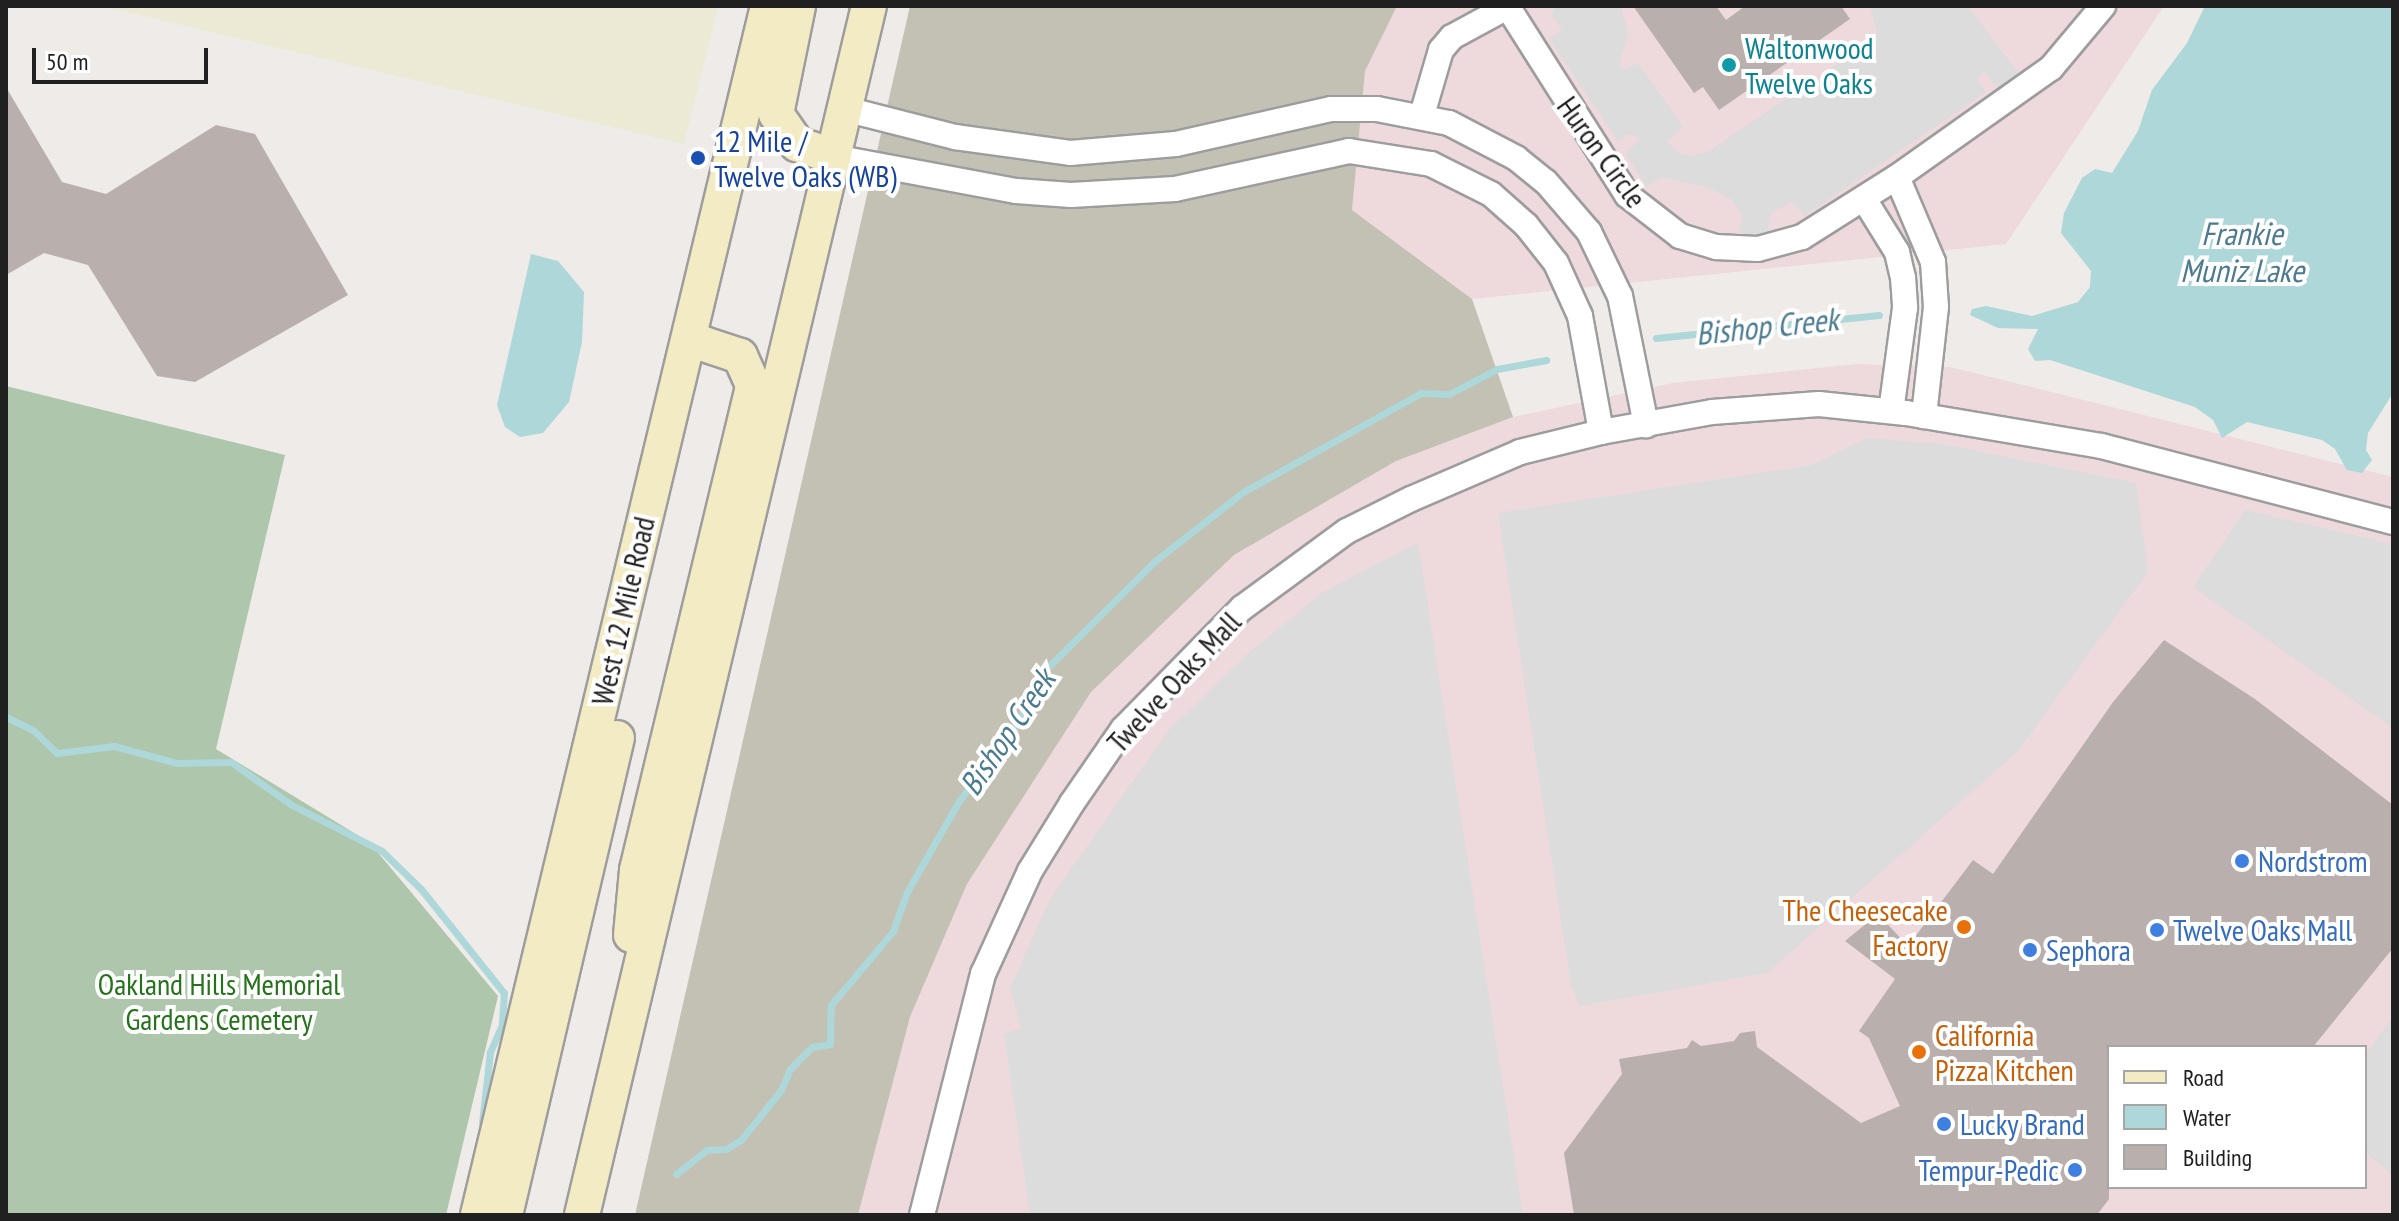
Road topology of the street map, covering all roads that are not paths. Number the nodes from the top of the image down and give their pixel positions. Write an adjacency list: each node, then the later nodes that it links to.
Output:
1 (768, 6): 11 (main road, West 12 Mile Road)
2 (798, 6): 8 (main road)
3 (869, 6): 6 (main road)
4 (2103, 6): 9 (street, Huron Circle)
5 (1509, 8): 7 (street, Huron Circle); 10 (street, Huron Circle)
6 (845, 109): 7 (street); 8 (main road)
7 (1422, 115): 14 (street)
8 (834, 157): 15 (street); 18 (main road)
9 (1897, 177): 10 (street, Huron Circle); 13 (street)
10 (1864, 199): 12 (street)
11 (689, 339): 17 (main road, West 12 Mile Road); 18 (main road)
12 (1891, 411): 13 (street, Twelve Oaks Mall); 14 (street, Twelve Oaks Mall)
13 (1924, 416): 16 (street, Twelve Oaks Mall)
14 (1646, 425): 15 (street, Twelve Oaks Mall)
15 (1601, 432): 22 (street, Twelve Oaks Mall)
16 (2393, 522)
17 (636, 558): 19 (main road, West 12 Mile Road); 20 (main road)
18 (619, 1063): 21 (main road)
19 (478, 1215)
20 (505, 1215)
21 (582, 1215)
22 (922, 1215)

